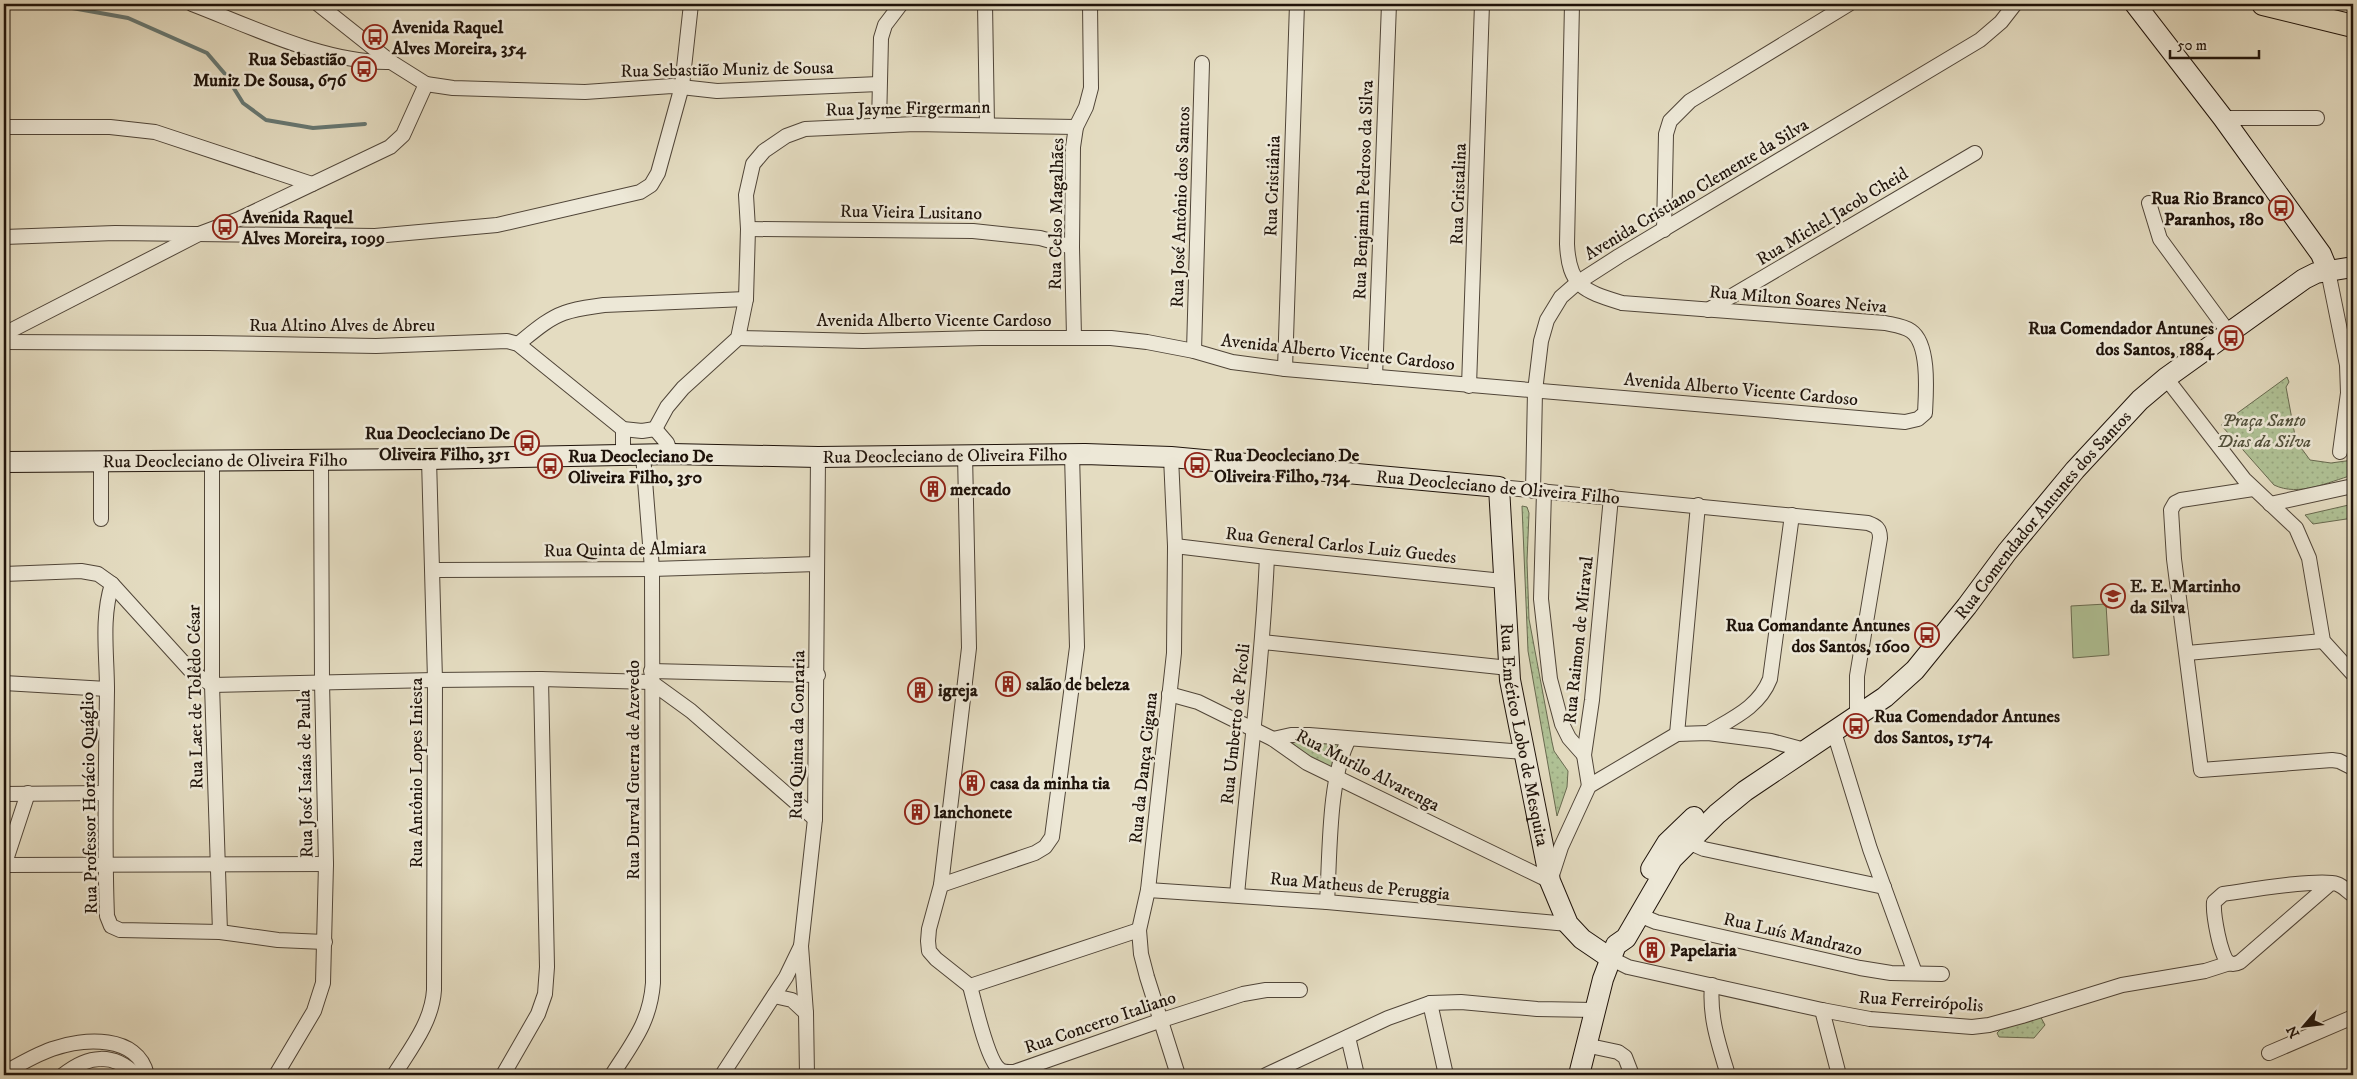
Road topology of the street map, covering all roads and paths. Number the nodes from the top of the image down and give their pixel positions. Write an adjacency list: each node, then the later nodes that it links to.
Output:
1 (192, 4): 16 (street)
2 (318, 4): 16 (street)
3 (691, 4): 20 (street)
4 (901, 4): 19 (street)
5 (985, 4): 24 (street)
6 (1090, 4): 26 (street, Rua Celso Magalhães)
7 (1297, 4): 47 (street, Rua Cristiânia)
8 (1389, 4): 48 (street, Rua Benjamin Pedroso da Silva)
9 (1482, 4): 50 (street, Rua Cristalina)
10 (1572, 4): 37 (street)
11 (1849, 4): 31 (street)
12 (2015, 4): 31 (street, Avenida Cristiano Clemente da Silva)
13 (2135, 4): 21 (street)
14 (2263, 4): 15 (main road)
15 (2353, 26)
16 (391, 62): 18 (street)
17 (1202, 63): 46 (street, Rua José Antônio dos Santos)
18 (426, 84): 20 (street, Rua Sebastião Muniz de Sousa); 28 (street)
19 (879, 84): 20 (street, Rua Sebastião Muniz de Sousa); 23 (street)
20 (682, 86): 32 (street)
21 (2223, 118): 22 (street); 36 (street)
22 (2316, 118)
23 (879, 124): 24 (street, Rua Jayme Firgermann); 30 (street, Rua Jayme Firgermann)
24 (987, 125): 26 (street, Rua Jayme Firgermann)
25 (4, 127): 28 (street)
26 (1076, 127): 34 (street, Rua Celso Magalhães)
27 (1975, 153): 39 (street, Rua Michel Jacob Cheid)
28 (312, 184): 32 (street)
29 (2149, 203): 40 (street)
30 (748, 229): 34 (street, Rua Vieira Lusitano); 38 (street, Rua Jayme Firgermann)
31 (1664, 230): 37 (street, Avenida Cristiano Clemente da Silva)
32 (199, 234): 33 (street); 41 (street)
33 (4, 237)
34 (1072, 247): 42 (street, Rua Celso Magalhães)
35 (2353, 267): 36 (street, Rua Comendador Antunes dos Santos)
36 (2328, 271): 40 (street, Rua Comendador Antunes dos Santos); 55 (street)
37 (1577, 283): 39 (street, Rua Milton Soares Neiva); 51 (street, Avenida Cristiano Clemente da Silva)
38 (746, 300): 43 (street, Rua Jayme Firgermann); 45 (street)
39 (1708, 310): 52 (street, Rua Milton Soares Neiva)
40 (2229, 333): 49 (street, Rua Comendador Antunes dos Santos)
41 (4, 334)
42 (1074, 337): 43 (street, Avenida Alberto Vicente Cardoso); 46 (street, Avenida Alberto Vicente Cardoso)
43 (738, 338): 54 (street)
44 (4, 342): 45 (street, Rua Altino Alves de Abreu)
45 (518, 344): 53 (street)
46 (1194, 351): 47 (street, Avenida Alberto Vicente Cardoso)
47 (1285, 369): 48 (street, Avenida Alberto Vicente Cardoso)
48 (1375, 377): 50 (street, Avenida Alberto Vicente Cardoso)
49 (2166, 378): 70 (street); 99 (street, Rua Comendador Antunes dos Santos)
50 (1469, 386): 51 (street, Avenida Alberto Vicente Cardoso)
51 (1535, 392): 52 (street, Avenida Alberto Vicente Cardoso); 71 (street, Avenida Cristiano Clemente da Silva)
52 (1905, 422)
53 (623, 429): 54 (street); 59 (street)
54 (655, 429): 56 (street)
55 (2340, 452)
56 (671, 454): 60 (street, Rua Deocleciano de Oliveira Filho); 61 (street, Rua Deocleciano de Oliveira Filho)
57 (965, 454): 58 (street, Rua Deocleciano de Oliveira Filho); 61 (street, Rua Deocleciano de Oliveira Filho); 124 (street)
58 (1072, 454): 62 (street, Rua Deocleciano de Oliveira Filho); 124 (street)
59 (623, 455): 60 (street, Rua Deocleciano de Oliveira Filho); 63 (street, Rua Deocleciano de Oliveira Filho)
60 (643, 455): 80 (street, Rua Durval Guerra de Azevedo)
61 (818, 457): 79 (street, Rua Quinta da Conraria)
62 (1171, 457): 69 (street, Rua Deocleciano de Oliveira Filho); 77 (street, Rua da Dança Cigana)
63 (429, 459): 65 (street, Rua Deocleciano de Oliveira Filho); 81 (street, Rua Antônio Lopes Iniesta)
64 (212, 460): 65 (street, Rua Deocleciano de Oliveira Filho); 67 (street, Rua Deocleciano de Oliveira Filho); 96 (street, Rua Laet de Tolêdo César)
65 (321, 460): 94 (street, Rua José Isaías de Paula)
66 (4, 462): 67 (street, Rua Deocleciano de Oliveira Filho)
67 (101, 462): 76 (street)
68 (2353, 486): 73 (street)
69 (1499, 487): 71 (street, Rua Deocleciano de Oliveira Filho); 83 (street, Rua Emérico Lobo de Mesquita)
70 (2253, 488): 73 (street); 87 (street)
71 (1538, 491): 72 (street, Rua Deocleciano de Oliveira Filho); 108 (street, Avenida Cristiano Clemente da Silva)
72 (1611, 497): 74 (street, Rua Deocleciano de Oliveira Filho); 108 (street, Rua Raimon de Miraval)
73 (2270, 504): 85 (street)
74 (1698, 505): 75 (street, Rua Deocleciano de Oliveira Filho); 103 (street)
75 (1792, 515): 99 (street, Rua Deocleciano de Oliveira Filho); 102 (street)
76 (101, 519)
77 (1175, 546): 78 (street, Rua General Carlos Luiz Guedes); 98 (street, Rua da Dança Cigana)
78 (1267, 558): 83 (street, Rua General Carlos Luiz Guedes); 86 (street, Rua Umberto de Pícoli)
79 (817, 564): 80 (street, Rua Quinta de Almiara); 90 (street, Rua Quinta da Conraria)
80 (652, 569): 81 (street, Rua Quinta de Almiara); 91 (street, Rua Durval Guerra de Azevedo)
81 (434, 570): 93 (street, Rua Antônio Lopes Iniesta)
82 (4, 574): 84 (street)
83 (1503, 581): 88 (street, Rua Emérico Lobo de Mesquita)
84 (112, 584): 96 (street); 97 (street, Rua Professor Horácio Quáglio)
85 (2323, 641): 87 (street); 89 (street)
86 (1263, 642): 88 (street); 100 (street, Rua Umberto de Pícoli)
87 (2187, 653): 109 (street)
88 (1509, 668): 107 (street, Rua Emérico Lobo de Mesquita)
89 (2353, 674)
90 (818, 675): 91 (street); 116 (street, Rua Quinta da Conraria)
91 (651, 677): 92 (street); 116 (street); 160 (street, Rua Durval Guerra de Azevedo)
92 (541, 679): 93 (street); 159 (street)
93 (435, 680): 94 (street); 158 (street, Rua Antônio Lopes Iniesta)
94 (322, 682): 96 (street); 119 (street, Rua José Isaías de Paula)
95 (4, 683): 97 (street)
96 (212, 685): 118 (street, Rua Laet de Tolêdo César)
97 (107, 689): 114 (street, Rua Professor Horácio Quáglio)
98 (1169, 694): 100 (street, Rua Murilo Alvarenga); 126 (street, Rua da Dança Cigana)
99 (1856, 717): 101 (street, Rua Comendador Antunes dos Santos)
100 (1252, 729): 104 (street, Rua Murilo Alvarenga); 127 (street, Rua Umberto de Pícoli)
101 (1834, 732): 106 (street, Rua Comendador Antunes dos Santos); 125 (street)
102 (1708, 733): 103 (street); 106 (street)
103 (1677, 734): 111 (street)
104 (1273, 739): 105 (street); 110 (street, Rua Murilo Alvarenga)
105 (1349, 739): 107 (street); 110 (street)
106 (1805, 750): 112 (street, Rua Comendador Antunes dos Santos)
107 (1524, 752): 122 (street, Rua Emérico Lobo de Mesquita)
108 (1584, 755): 111 (street, Rua Raimon de Miraval)
109 (2353, 768)
110 (1338, 778): 122 (street, Rua Murilo Alvarenga); 129 (street)
111 (1589, 786): 122 (street)
112 (1745, 791): 117 (street, Rua Comendador Antunes dos Santos); 136 (street, Rua Comendador Antunes dos Santos)
113 (28, 793): 114 (street); 115 (street); 120 (street)
114 (104, 793): 121 (street, Rua Professor Horácio Quáglio)
115 (4, 794)
116 (815, 819): 135 (street, Rua Quinta da Conraria)
117 (1688, 842): 125 (street); 130 (street, Rua Comendador Antunes dos Santos)
118 (216, 864): 119 (street); 121 (street); 133 (street, Rua Laet de Tolêdo César)
119 (326, 864): 134 (street, Rua José Isaías de Paula)
120 (4, 865): 121 (street)
121 (105, 865): 133 (street, Rua Professor Horácio Quáglio)
122 (1550, 881): 131 (street, Rua Emérico Lobo de Mesquita)
123 (2331, 883): 128 (street); 137 (street, Rua Ferreirópolis); 137 (street)
124 (941, 885): 141 (street)
125 (1884, 887): 138 (street)
126 (1148, 890): 127 (street, Rua Matheus de Peruggia); 132 (street, Rua da Dança Cigana)
127 (1237, 895): 129 (street, Rua Matheus de Peruggia)
128 (2353, 896)
129 (1327, 902): 131 (street, Rua Matheus de Peruggia)
130 (1638, 915): 136 (street, Rua Comendador Antunes dos Santos); 138 (street, Rua Luís Mandrazo)
131 (1568, 924): 136 (street, Rua Emérico Lobo de Mesquita)
132 (1139, 930): 141 (street); 149 (street, Rua da Dança Cigana)
133 (220, 932): 134 (street, Rua Professor Horácio Quáglio)
134 (325, 942): 157 (street, Rua José Isaías de Paula)
135 (801, 946): 143 (street); 147 (street, Rua Quinta da Conraria)
136 (1613, 951): 140 (street, Rua Ferreirópolis); 145 (street, Rua Comendador Antunes dos Santos)
137 (2231, 964): 146 (street, Rua Ferreirópolis)
138 (1915, 973): 139 (street, Rua Luís Mandrazo)
139 (1942, 974)
140 (1712, 985): 146 (street, Rua Ferreirópolis); 169 (street)
141 (970, 986): 149 (street, Rua Concerto Italiano)
142 (1300, 990): 149 (street, Rua Concerto Italiano)
143 (774, 996): 147 (street); 161 (street)
144 (1430, 1003): 145 (street); 150 (street); 166 (street)
145 (1594, 1010): 151 (street, Rua Comendador Antunes dos Santos)
146 (1822, 1010): 170 (street)
147 (806, 1013): 162 (street, Rua Quinta da Conraria)
148 (2353, 1017): 152 (street)
149 (1162, 1020): 163 (street, Rua da Dança Cigana)
150 (1348, 1038): 164 (street); 165 (street)
151 (1585, 1046): 167 (street, Rua Comendador Antunes dos Santos); 168 (street)
152 (2269, 1053)
153 (4, 1073): 156 (street)
154 (63, 1075): 155 (street)
155 (136, 1075)
156 (147, 1075)
157 (276, 1075)
158 (394, 1075)
159 (503, 1075)
160 (612, 1075)
161 (722, 1075)
162 (807, 1075)
163 (1178, 1075)
164 (1266, 1075)
165 (1357, 1075)
166 (1446, 1075)
167 (1579, 1075)
168 (1632, 1075)
169 (1728, 1075)
170 (1839, 1075)

